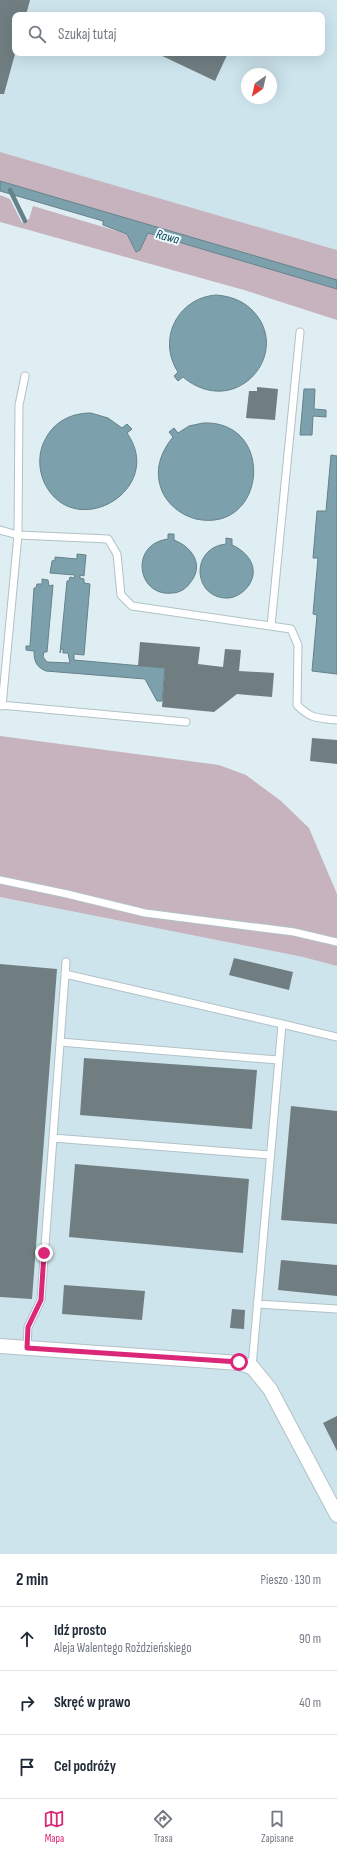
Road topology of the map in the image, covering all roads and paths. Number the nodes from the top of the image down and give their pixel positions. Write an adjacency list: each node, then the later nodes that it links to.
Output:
1 (300, 332): 5 (lane)
2 (25, 376): 4 (lane)
3 (0, 530): 4 (lane)
4 (18, 535): 5 (lane); 6 (lane)
5 (271, 626): 7 (lane)
6 (1, 706): 8 (lane)
7 (337, 720)
8 (186, 722)
9 (0, 880): 10 (lane)
10 (337, 942)
11 (66, 962): 12 (lane)
12 (65, 974): 13 (lane); 15 (lane)
13 (282, 1024): 14 (lane); 16 (lane)
14 (337, 1037)
15 (60, 1042): 16 (lane); 17 (lane)
16 (278, 1060): 18 (lane)
17 (53, 1138): 18 (lane); 22 (lane)
18 (270, 1155): 19 (lane)
19 (258, 1304): 20 (lane); 23 (lane)
20 (337, 1310)
21 (0, 1346): 22 (street)
22 (27, 1348): 23 (street)
23 (252, 1367): 24 (street)
24 (336, 1510)

